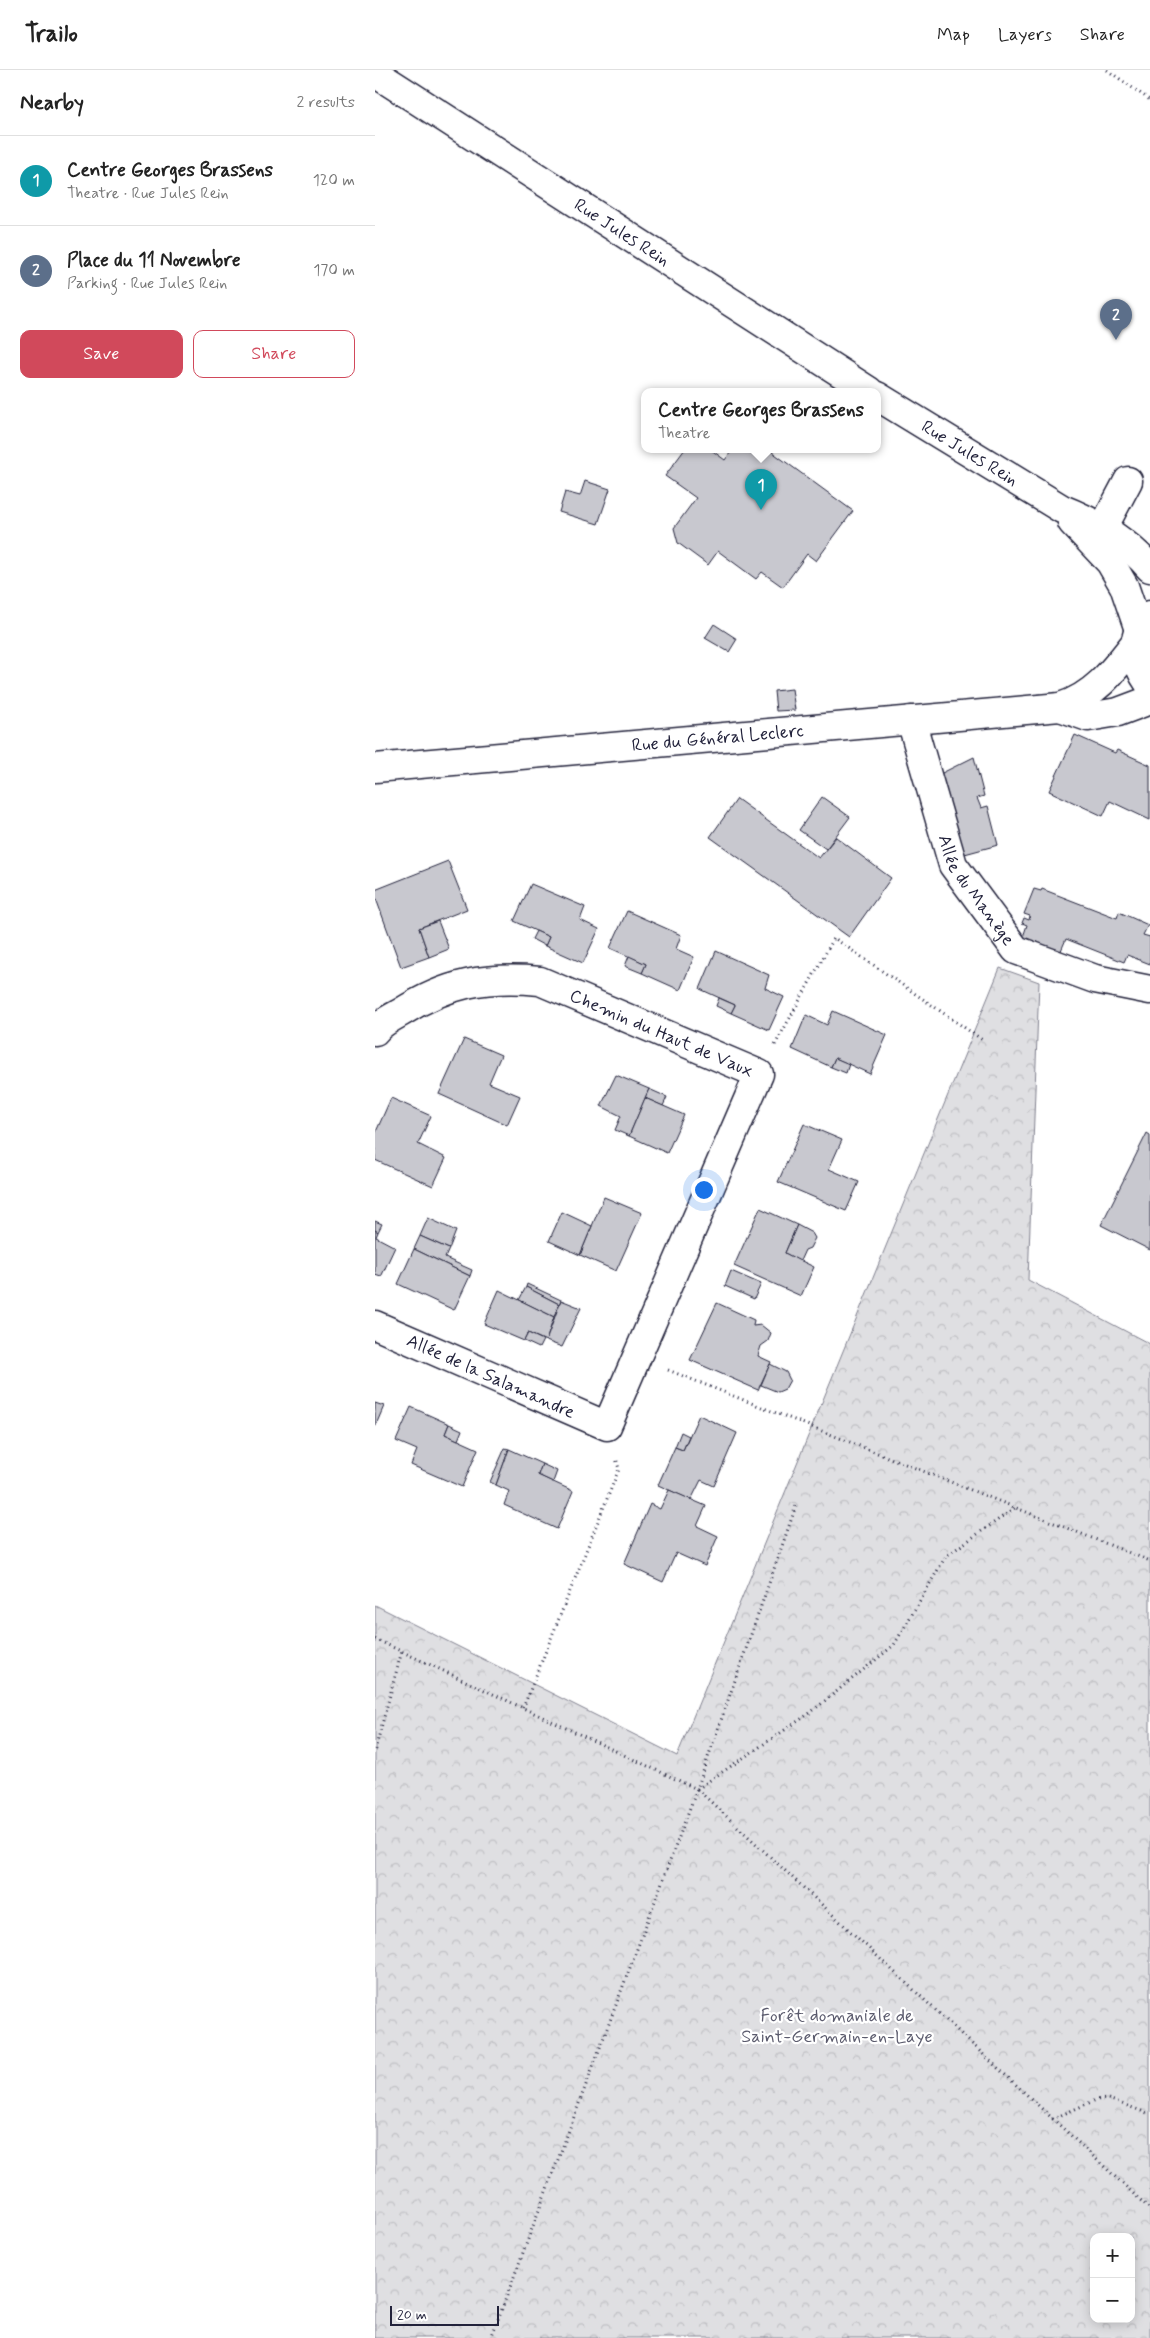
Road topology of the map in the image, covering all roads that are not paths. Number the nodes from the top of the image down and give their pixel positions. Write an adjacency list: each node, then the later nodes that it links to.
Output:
1 (375, 73): 2 (street, Rue Jules Rein)
2 (864, 388)
3 (881, 398): 5 (street, Rue Jules Rein)
4 (1128, 481): 6 (street)
5 (1062, 509): 6 (street, Rue Jules Rein); 8 (street, Rue Jules Rein)
6 (1102, 530): 7 (street, Rue Jules Rein)
7 (1150, 568)
8 (1141, 629): 9 (street, Rue Jules Rein); 11 (street, Rue du Général Leclerc)
9 (1150, 685)
10 (1150, 700): 11 (street, Rue du Général Leclerc)
11 (1060, 708): 12 (street, Rue du Général Leclerc)
12 (911, 720): 13 (street, Rue du Général Leclerc); 14 (street, Allée du Manège)
13 (375, 768)
14 (1150, 990)
15 (375, 1031): 17 (street, Chemin du Haut de Vaux)
16 (375, 1325): 17 (street, Allée de la Salamandre)
17 (607, 1426)

